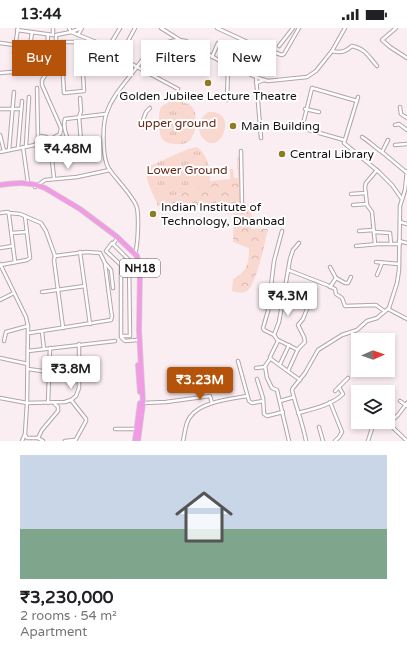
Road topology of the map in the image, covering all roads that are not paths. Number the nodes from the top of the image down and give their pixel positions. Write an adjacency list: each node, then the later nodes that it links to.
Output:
1 (53, 28): 15 (street)
2 (69, 28): 14 (street)
3 (82, 28): 14 (street); 16 (street)
4 (120, 28): 21 (street)
5 (135, 28): 22 (street)
6 (161, 28): 23 (street)
7 (217, 28): 9 (street)
8 (293, 28): 28 (street)
9 (299, 28)
10 (345, 28): 29 (street)
11 (396, 28): 31 (street)
12 (17, 29): 13 (street); 17 (street)
13 (32, 32): 15 (street); 18 (street)
14 (71, 32): 16 (street); 68 (street)
15 (48, 34): 19 (street)
16 (78, 35): 20 (street)
17 (16, 40)
18 (31, 40)
19 (47, 40)
20 (91, 40)
21 (113, 40)
22 (129, 40)
23 (180, 40)
24 (81, 42): 24 (street)
25 (0, 43): 27 (street)
26 (218, 43): 30 (street)
27 (12, 44)
28 (279, 46)
29 (332, 51): 34 (street); 40 (street)
30 (212, 57): 39 (street)
31 (407, 58)
32 (141, 62): 35 (street)
33 (133, 64): 35 (street)
34 (377, 66)
35 (137, 67): 43 (street); 58 (street)
36 (12, 72): 37 (street)
37 (0, 73)
38 (228, 76): 48 (street)
39 (256, 77): 40 (street); 41 (street)
40 (264, 80): 41 (street)
41 (256, 83): 67 (street)
42 (38, 88): 66 (street)
43 (178, 89)
44 (14, 92): 54 (street)
45 (29, 97): 74 (street)
46 (358, 97): 50 (street)
47 (80, 98): 59 (street)
48 (227, 100)
49 (22, 101): 55 (street)
50 (357, 101): 56 (street); 69 (street)
51 (400, 107): 60 (street)
52 (150, 108): 61 (street)
53 (0, 109): 54 (street)
54 (13, 109): 55 (street); 77 (street)
55 (22, 109): 76 (street)
56 (306, 109): 57 (street); 69 (street)
57 (319, 112)
58 (106, 114): 59 (street); 81 (street)
59 (79, 117): 71 (street); 75 (street)
60 (407, 118)
61 (144, 120)
62 (395, 125): 63 (street)
63 (407, 130)
64 (0, 135): 78 (street)
65 (362, 137): 80 (street)
66 (38, 138): 68 (street); 74 (street)
67 (261, 138)
68 (50, 140): 84 (street)
69 (344, 140): 82 (street)
70 (388, 140): 80 (street)
71 (82, 141)
72 (407, 144): 73 (street)
73 (395, 145)
74 (25, 147): 76 (street); 85 (street)
75 (71, 147)
76 (18, 148): 77 (street)
77 (9, 150): 78 (street)
78 (2, 151)
79 (241, 151): 94 (street)
80 (382, 152): 83 (street)
81 (110, 170): 84 (street); 115 (street)
82 (377, 170): 88 (street); 91 (street)
83 (407, 172): 90 (street)
84 (54, 178): 86 (street)
85 (28, 183): 86 (highway, NH18); 87 (highway, NH18)
86 (36, 186): 87 (highway, NH18); 105 (highway, NH18); 115 (highway, NH18)
87 (0, 187)
88 (366, 193): 89 (street); 92 (street)
89 (351, 194)
90 (405, 194): 91 (street)
91 (402, 199): 98 (street)
92 (367, 204): 93 (street); 102 (street)
93 (352, 205)
94 (242, 206)
95 (0, 213): 96 (street)
96 (9, 213): 97 (street); 104 (street)
97 (25, 216): 103 (street); 116 (street)
98 (400, 222): 99 (street); 106 (street)
99 (407, 224)
100 (282, 231): 143 (street)
101 (359, 231): 102 (street)
102 (374, 231): 109 (street); 110 (street)
103 (26, 232): 104 (street); 117 (street)
104 (12, 233): 111 (street)
105 (114, 242): 144 (street); 144 (street); 145 (highway, NH18)
106 (399, 242): 108 (street); 110 (street); 121 (street)
107 (299, 243): 124 (street)
108 (407, 243)
109 (375, 244): 110 (street); 112 (street)
110 (391, 244)
111 (13, 246): 113 (street); 117 (street)
112 (356, 246)
113 (0, 248)
114 (80, 252): 116 (street); 120 (street); 128 (street)
115 (135, 254): 181 (highway, NH18)
116 (55, 256): 131 (street)
117 (16, 262): 122 (street)
118 (376, 262): 119 (street)
119 (382, 263): 121 (street); 125 (street)
120 (105, 264): 130 (street); 138 (street)
121 (400, 264): 136 (street)
122 (0, 265): 133 (street)
123 (330, 267): 127 (street)
124 (288, 270): 129 (street); 143 (street)
125 (377, 276)
126 (351, 277): 127 (street)
127 (336, 278): 129 (street)
128 (85, 286): 131 (street); 138 (street)
129 (330, 287): 136 (street)
130 (113, 288)
131 (57, 290): 132 (street); 140 (street)
132 (42, 292)
133 (14, 293): 134 (street); 139 (street)
134 (0, 300)
135 (309, 304): 153 (street)
136 (386, 310): 137 (street); 167 (street)
137 (407, 319)
138 (90, 324): 140 (street)
139 (28, 326): 142 (street); 147 (street)
140 (63, 328): 141 (street)
141 (42, 331): 142 (street); 152 (street)
142 (28, 333): 154 (street)
143 (274, 335): 146 (street)
144 (121, 336): 145 (street)
145 (137, 340): 189 (highway, NH18)
146 (278, 340): 150 (street); 156 (street)
147 (4, 341)
148 (115, 341): 149 (street)
149 (79, 344): 151 (street); 173 (street)
150 (289, 345): 153 (street); 159 (street)
151 (50, 348): 152 (street); 164 (street)
152 (44, 349): 154 (street)
153 (298, 350): 163 (street)
154 (28, 351): 158 (street)
155 (0, 358): 158 (street)
156 (270, 358): 159 (street); 160 (street)
157 (238, 361): 170 (street)
158 (28, 364): 162 (street)
159 (280, 364): 163 (street)
160 (265, 367): 161 (street); 175 (street)
161 (256, 368)
162 (28, 369): 164 (street); 180 (street)
163 (288, 371): 167 (street)
164 (49, 376): 177 (street)
165 (348, 378): 168 (street)
166 (257, 379): 174 (street)
167 (300, 380): 172 (street)
168 (339, 387): 169 (street); 179 (street)
169 (335, 391)
170 (247, 396): 174 (street); 182 (street)
171 (0, 398): 180 (street)
172 (294, 398): 175 (street); 185 (street)
173 (72, 400): 178 (street); 195 (street)
174 (263, 401): 184 (street)
175 (280, 401): 184 (street)
176 (400, 401): 183 (street)
177 (48, 402): 178 (street); 180 (street)
178 (54, 402): 193 (street)
179 (330, 402): 185 (street); 206 (street)
180 (27, 403): 192 (street)
181 (143, 403): 182 (street); 201 (highway, NH18)
182 (212, 403): 202 (street)
183 (407, 405): 186 (street)
184 (283, 412): 203 (street)
185 (298, 413): 204 (street)
186 (395, 417)
187 (319, 427): 205 (street)
188 (115, 429): 189 (street)
189 (136, 429): 200 (highway, NH18)
190 (372, 429): 207 (street)
191 (394, 429): 208 (street)
192 (25, 434): 194 (street); 196 (street)
193 (38, 438): 194 (street); 198 (street)
194 (30, 439): 197 (street)
195 (75, 440): 199 (street)
196 (22, 441)
197 (26, 441)
198 (43, 441)
199 (65, 441)
200 (135, 441)
201 (138, 441)
202 (183, 441)
203 (289, 441)
204 (306, 441)
205 (323, 441)
206 (335, 441)
207 (368, 441)
208 (407, 441)

